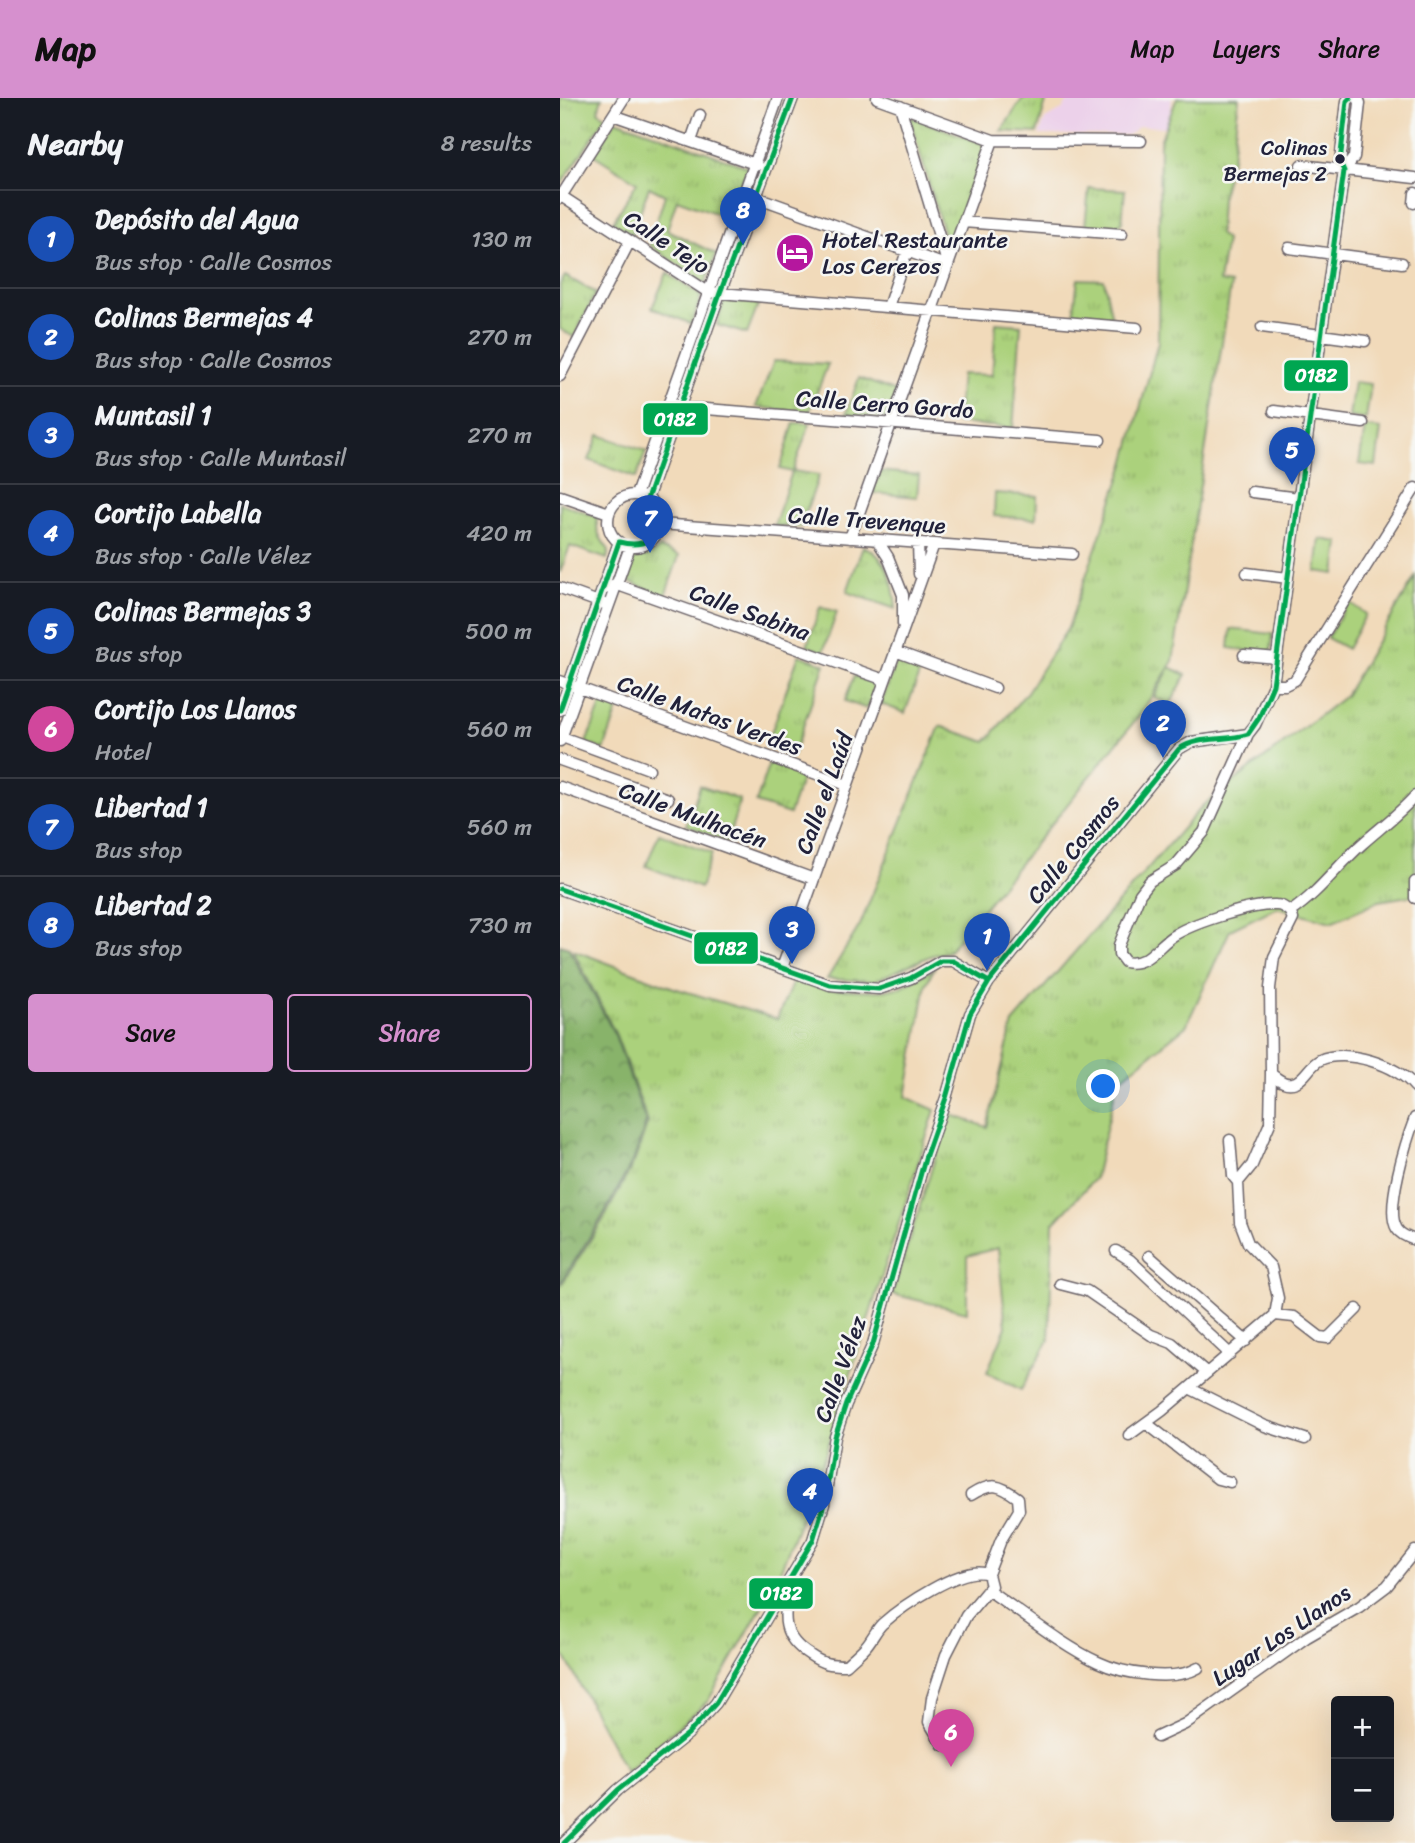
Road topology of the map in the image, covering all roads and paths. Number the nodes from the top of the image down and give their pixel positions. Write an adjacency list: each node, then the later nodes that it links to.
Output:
1 (624, 98): 8 (street)
2 (779, 98): 13 (street)
3 (793, 98): 15 (street)
4 (877, 98): 7 (street)
5 (1350, 98): 16 (street)
6 (1358, 98): 16 (street)
7 (900, 106): 10 (street); 28 (street)
8 (613, 115): 11 (street); 19 (street)
9 (700, 115): 11 (street)
10 (993, 140): 12 (street); 21 (street)
11 (691, 141): 13 (street)
12 (1141, 141)
13 (755, 163): 15 (street); 18 (street)
14 (1301, 165): 16 (street)
15 (768, 168): 20 (street)
16 (1344, 171): 17 (street); 26 (street)
17 (1415, 178)
18 (744, 193): 20 (street); 29 (street)
19 (561, 197): 23 (street, Calle Tejo)
20 (756, 197): 25 (street); 29 (street)
21 (963, 222): 22 (street); 28 (street)
22 (1122, 234)
23 (630, 241): 29 (street, Calle Tejo); 36 (street)
24 (1289, 248): 26 (street)
25 (907, 251): 28 (street); 30 (street)
26 (1333, 254): 27 (street); 34 (street)
27 (1402, 263)
28 (948, 266): 31 (street)
29 (714, 292): 30 (street, Calle Tejo); 37 (street); 38 (street)
30 (888, 307): 31 (street, Calle Tejo)
31 (932, 311): 33 (street, Calle Tejo); 42 (street)
32 (1262, 327): 34 (street)
33 (1137, 328)
34 (1321, 335): 35 (street); 40 (street)
35 (1365, 341)
36 (560, 376)
37 (668, 402): 38 (street, Calle Cerro Gordo); 46 (street)
38 (681, 407): 42 (street, Calle Cerro Gordo); 49 (street)
39 (1275, 411): 40 (street)
40 (1309, 416): 41 (street); 48 (street)
41 (1363, 423)
42 (891, 424): 43 (street, Calle Cerro Gordo); 52 (street)
43 (1100, 440)
44 (1415, 488): 72 (street)
45 (1252, 492): 48 (street)
46 (636, 495): 49 (street); 50 (street)
47 (560, 496): 50 (street)
48 (1299, 498): 60 (street)
49 (647, 499): 51 (street)
50 (609, 513): 54 (street)
51 (660, 524): 52 (street, Calle Trevenque); 57 (street)
52 (850, 538): 53 (street, Calle Trevenque)
53 (877, 540): 55 (street, Calle Trevenque); 66 (street, Calle el Laúd)
54 (619, 542): 57 (street); 64 (street)
55 (918, 543): 56 (street, Calle Trevenque); 62 (street, Calle el Laúd)
56 (934, 544): 58 (street, Calle Trevenque); 62 (street, Calle el Laúd)
57 (630, 547): 61 (street)
58 (1072, 554)
59 (1247, 573): 60 (street)
60 (1288, 578): 69 (street)
61 (615, 584): 64 (street); 65 (street); 70 (street, Calle Sabina)
62 (917, 587): 66 (street, Calle el Laúd)
63 (560, 588): 65 (street)
64 (603, 590): 65 (street)
65 (603, 604): 71 (street)
66 (902, 630): 67 (street, Calle el Laúd)
67 (895, 651): 70 (street, Calle el Laúd); 73 (street)
68 (1244, 655): 69 (street)
69 (1277, 658): 72 (street)
70 (885, 680): 79 (street, Calle el Laúd)
71 (570, 684): 74 (street); 76 (street); 79 (street, Calle Matas Verdes)
72 (1273, 685): 75 (street)
73 (995, 688)
74 (560, 710)
75 (1248, 734): 87 (street); 89 (street, Calle Cosmos)
76 (561, 739): 78 (street)
77 (560, 761): 82 (street)
78 (649, 769)
79 (847, 785): 83 (street, Calle el Laúd)
80 (560, 787): 83 (street, Calle Mulhacén)
81 (1415, 796): 87 (street)
82 (668, 799)
83 (814, 879): 88 (street, Calle el Laúd)
84 (1415, 882): 86 (street)
85 (560, 888): 88 (street)
86 (1415, 898)
87 (1290, 912): 90 (street)
88 (782, 968): 89 (street)
89 (989, 982): 94 (street, Calle Cosmos)
90 (1271, 1074): 91 (street); 95 (street)
91 (1415, 1087)
92 (1415, 1118): 96 (street)
93 (1230, 1140): 95 (street)
94 (926, 1155): 113 (street, Calle Vélez)
95 (1238, 1182): 101 (street)
96 (1415, 1240)
97 (1116, 1251): 103 (street)
98 (1149, 1256): 102 (street)
99 (1060, 1284): 104 (street)
100 (1357, 1309): 101 (street)
101 (1275, 1315): 102 (street)
102 (1246, 1341): 103 (street)
103 (1230, 1354): 104 (street)
104 (1207, 1373): 105 (street)
105 (1189, 1388): 106 (street); 108 (street)
106 (1146, 1423): 107 (street); 109 (street)
107 (1129, 1435)
108 (1304, 1439)
109 (1230, 1482)
110 (971, 1495): 112 (street)
111 (1415, 1551): 116 (street, Lugar Los Llanos)
112 (988, 1574): 113 (street); 114 (street)
113 (791, 1580): 118 (street, Calle Vélez)
114 (988, 1590): 115 (street); 117 (street)
115 (1198, 1668)
116 (1157, 1737)
117 (943, 1745)
118 (564, 1843)

